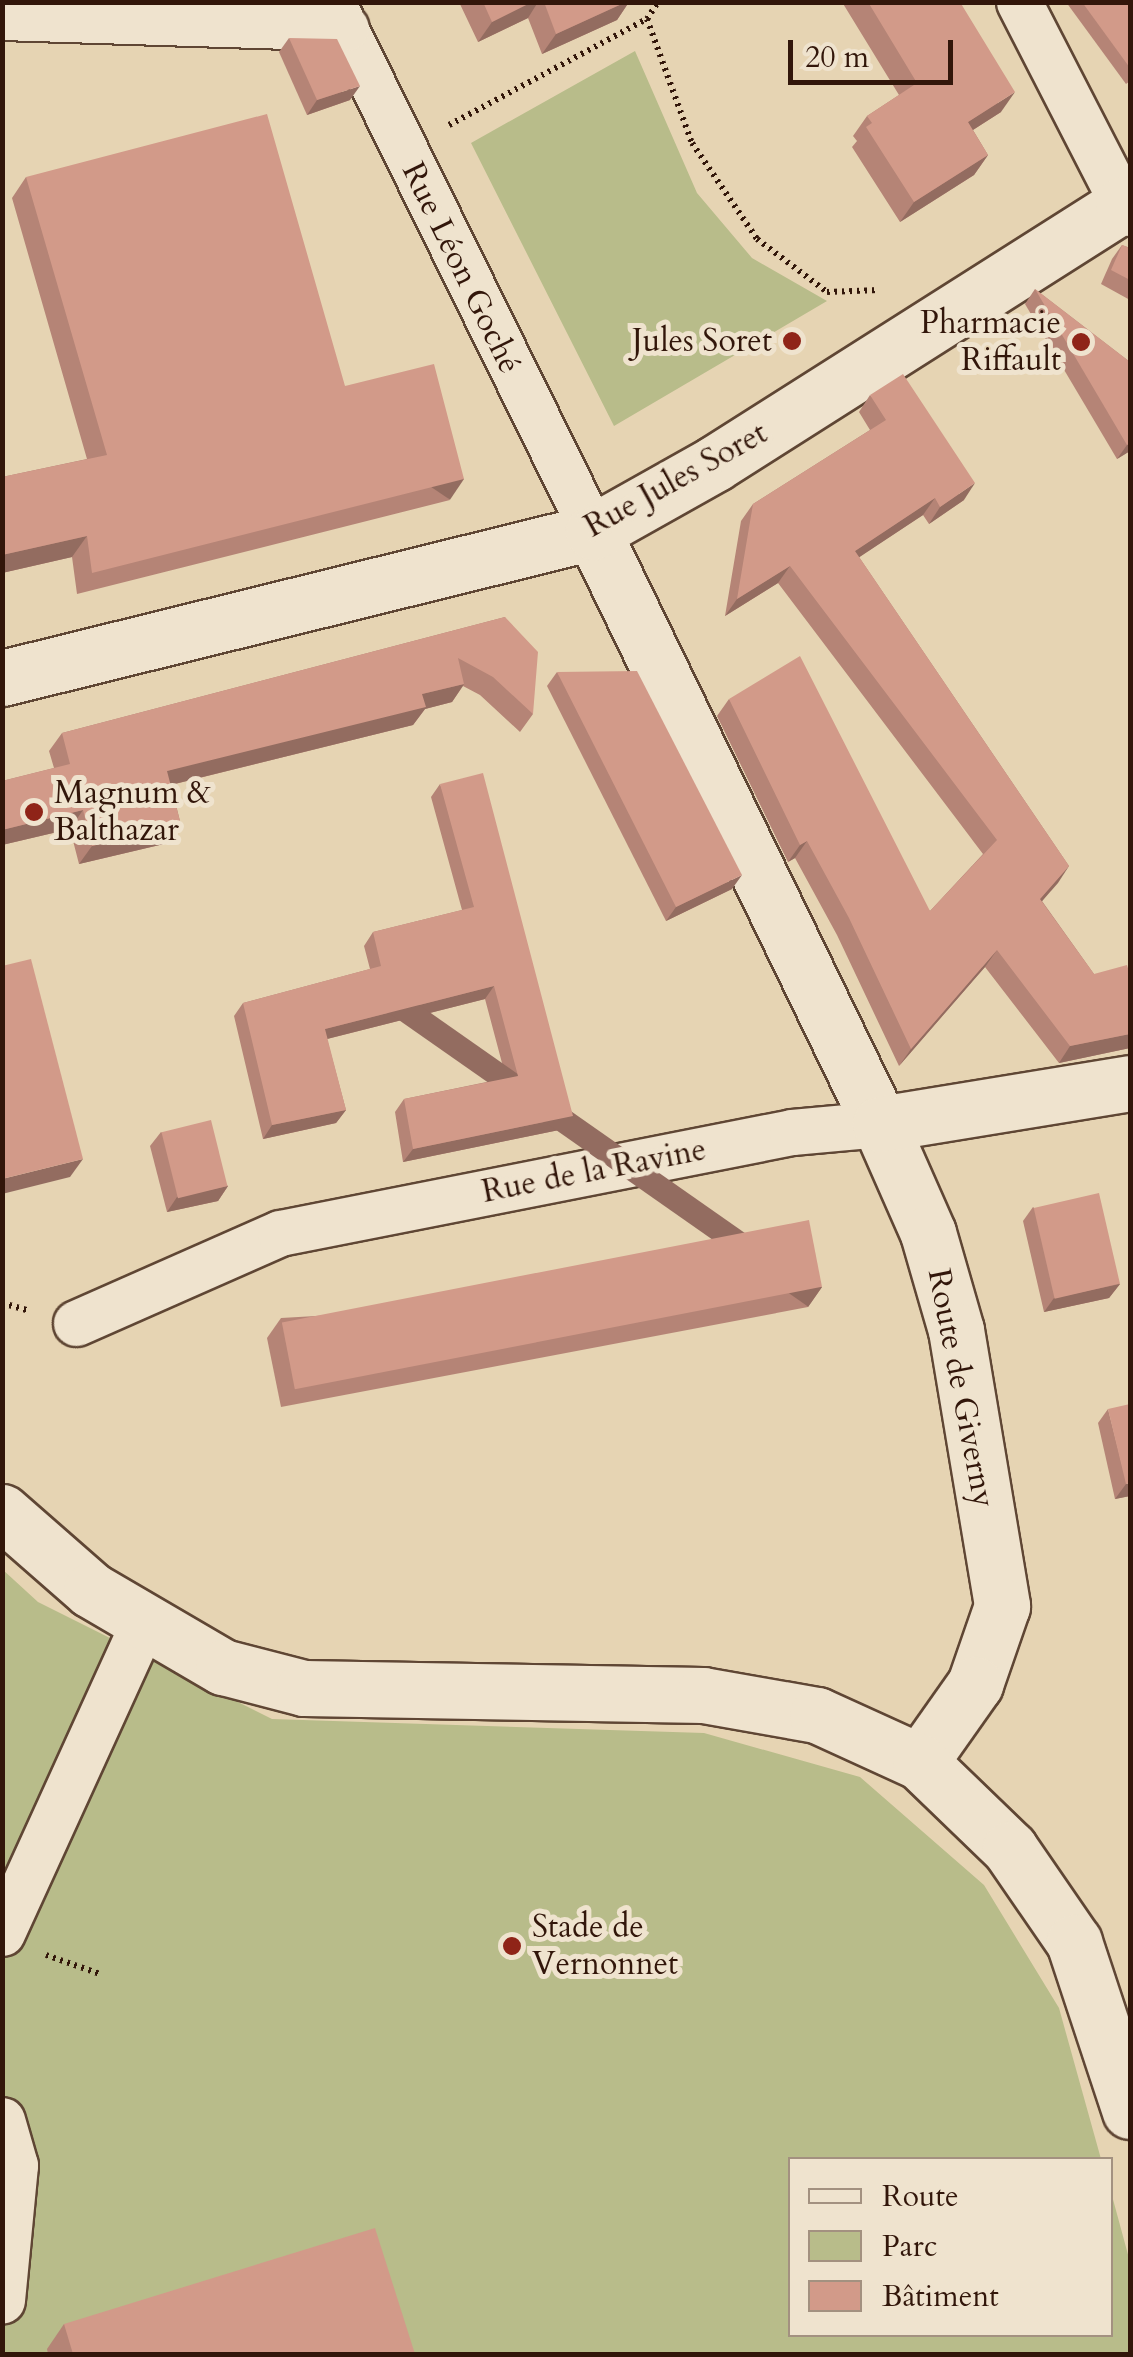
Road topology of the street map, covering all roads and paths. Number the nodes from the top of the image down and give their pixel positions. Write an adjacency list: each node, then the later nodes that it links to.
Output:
1 (658, 2): 5 (path)
2 (1019, 2): 7 (street)
3 (339, 15): 4 (street); 6 (street, Rue Léon Goché)
4 (2, 17)
5 (648, 19): 6 (path); 8 (path)
6 (404, 150): 9 (street, Rue Léon Goché)
7 (1128, 204): 9 (main road, Rue Jules Soret)
8 (886, 290)
9 (593, 532): 10 (main road, Rue Jules Soret); 12 (main road, Route de Giverny)
10 (2, 678)
11 (1130, 1083): 12 (main road, Rue de la Ravine)
12 (880, 1124): 13 (street, Rue de la Ravine); 16 (main road, Route de Giverny)
13 (76, 1323)
14 (2, 1512): 15 (main road)
15 (142, 1626): 16 (main road); 17 (street)
16 (920, 1762): 18 (main road)
17 (2, 1934)
18 (1130, 2111)
19 (2, 2120): 20 (street)
20 (2, 2300)

